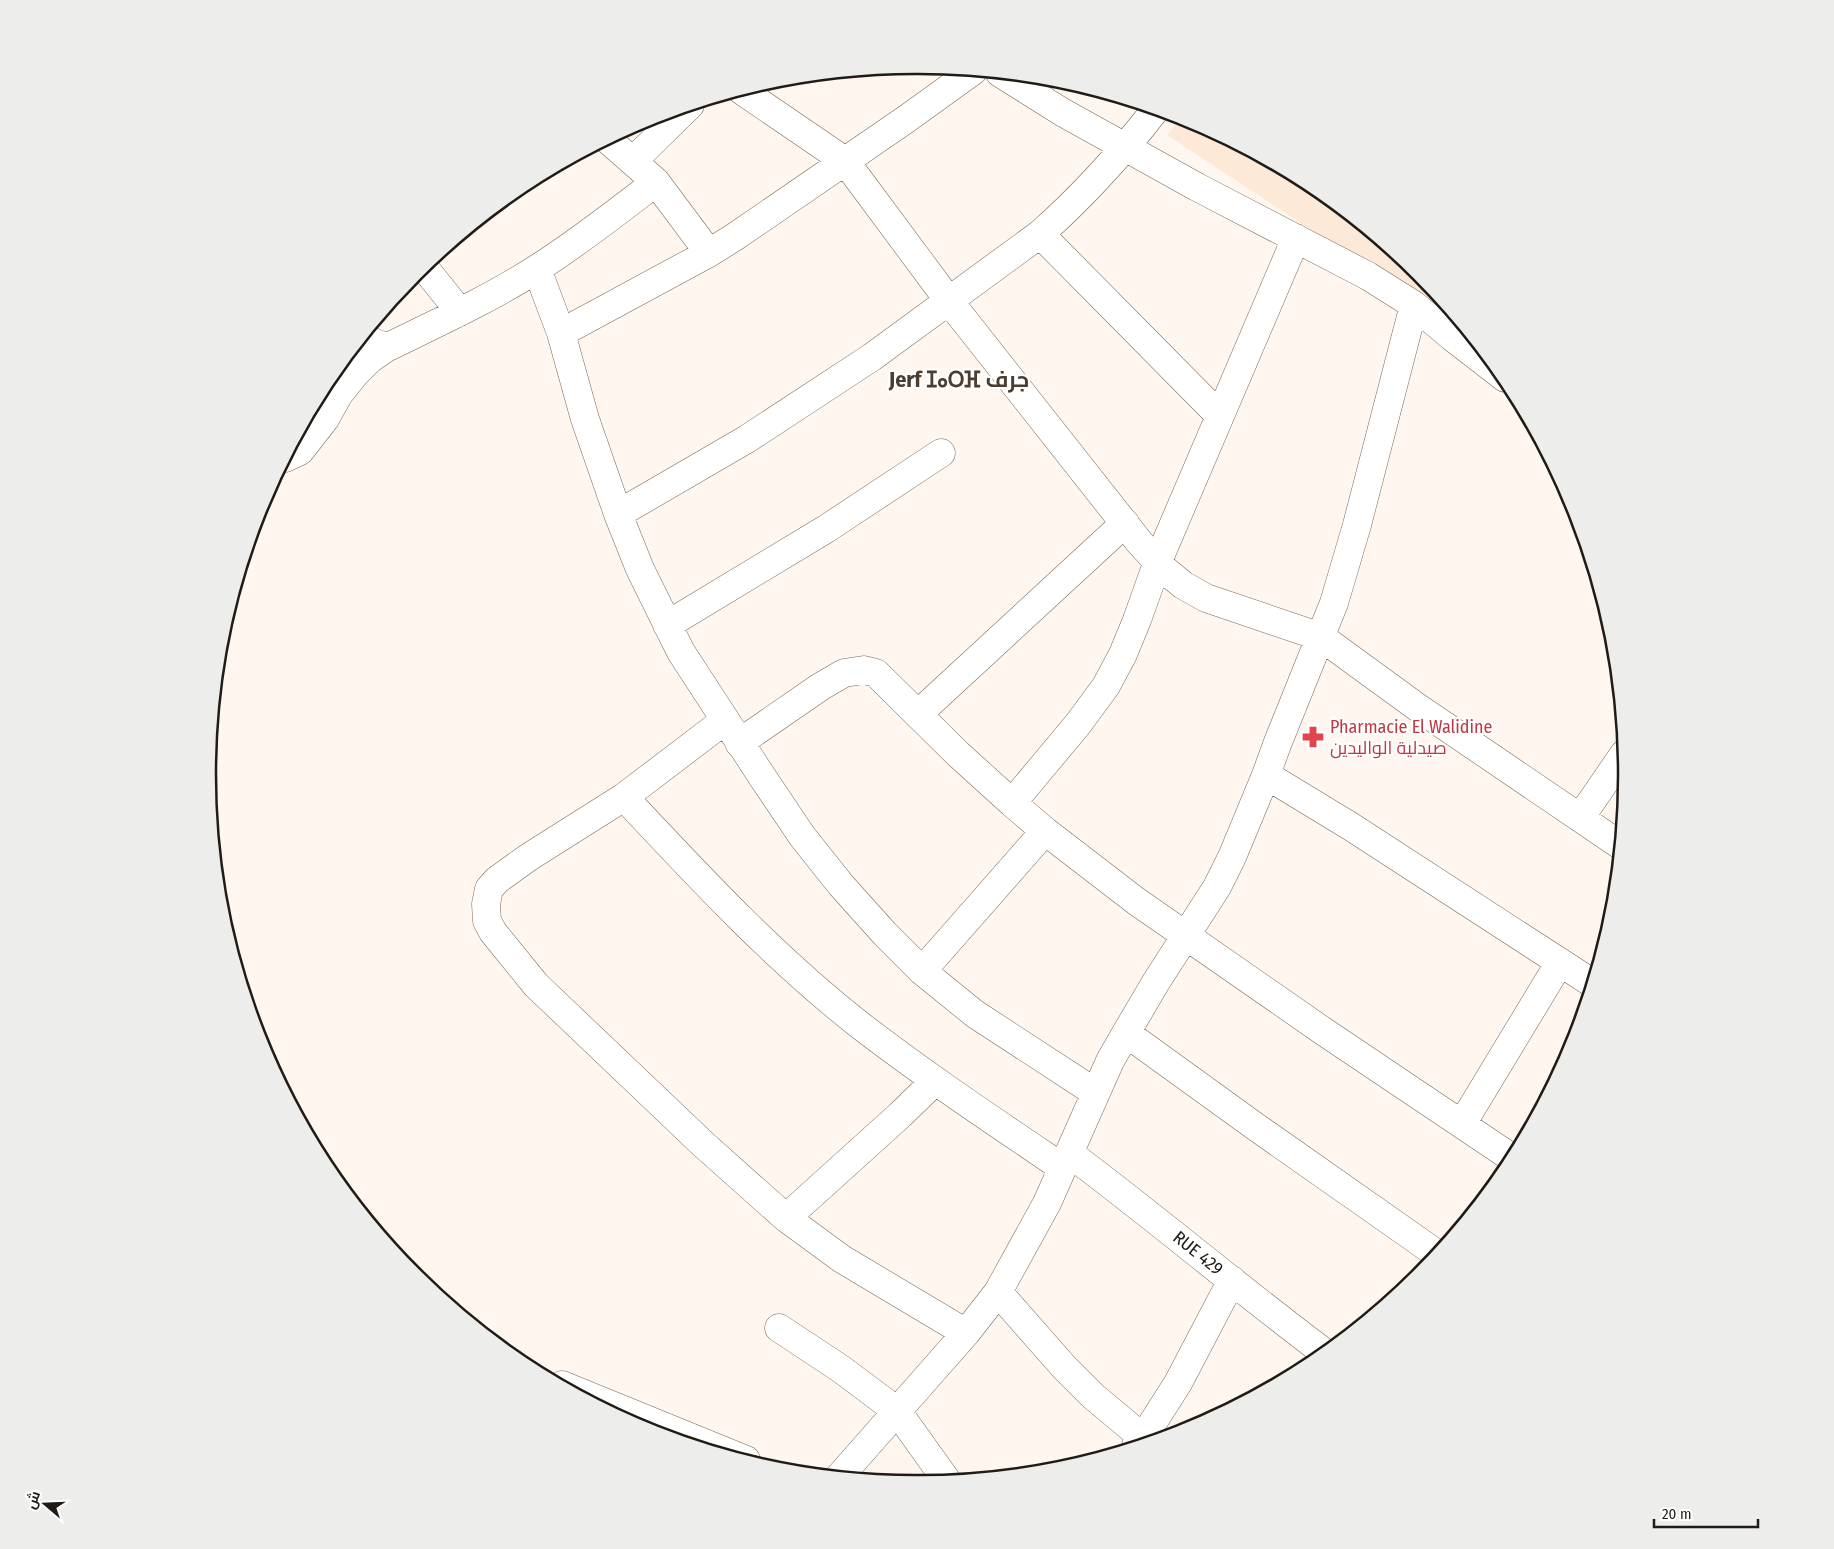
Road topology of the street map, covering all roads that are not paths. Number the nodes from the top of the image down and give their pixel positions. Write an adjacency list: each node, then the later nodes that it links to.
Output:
1 (966, 75): 9 (street)
2 (1012, 81): 7 (street)
3 (748, 95): 9 (street)
4 (1152, 115): 7 (street)
5 (679, 116): 8 (street)
6 (612, 144): 8 (street)
7 (1126, 148): 11 (street); 12 (street)
8 (633, 161): 10 (street)
9 (845, 161): 13 (street); 16 (street)
10 (656, 182): 13 (street); 14 (street)
11 (1040, 234): 16 (street); 23 (street)
12 (1296, 238): 17 (street); 23 (street)
13 (710, 253): 19 (street)
14 (537, 269): 18 (street); 19 (street)
15 (429, 272): 18 (street)
16 (949, 301): 26 (street); 27 (street)
17 (1414, 305): 21 (street); 30 (street)
18 (460, 312): 20 (street)
19 (561, 333): 26 (street)
20 (374, 342): 22 (street)
21 (1482, 360)
22 (345, 372): 24 (street)
23 (1220, 415): 28 (street)
24 (295, 453)
25 (941, 453): 29 (street)
26 (618, 514): 29 (street)
27 (1124, 522): 28 (street); 31 (street)
28 (1158, 561): 30 (street); 37 (street)
29 (667, 625): 32 (street)
30 (1321, 637): 35 (street); 38 (street)
31 (918, 714): 33 (street); 37 (street)
32 (724, 721): 33 (street); 36 (street)
33 (739, 743): 43 (street)
34 (1618, 763): 38 (street)
35 (1266, 775): 41 (street); 42 (street)
36 (624, 797): 46 (street, RUE 429); 51 (street)
37 (1012, 803): 39 (street)
38 (1580, 818): 40 (street)
39 (1045, 831): 41 (street); 43 (street)
40 (1614, 841)
41 (1186, 936): 45 (street); 48 (street)
42 (1560, 962): 44 (street); 48 (street)
43 (922, 971): 47 (street)
44 (1587, 979)
45 (1126, 1033): 47 (street); 52 (street)
46 (935, 1081): 50 (street, RUE 429); 51 (street)
47 (1096, 1093): 50 (street)
48 (1462, 1124): 49 (street)
49 (1506, 1154)
50 (1066, 1161): 53 (street, RUE 429); 54 (street)
51 (786, 1218): 56 (street)
52 (1432, 1250)
53 (1232, 1280): 57 (street, RUE 429); 60 (street)
54 (998, 1292): 56 (street); 62 (street)
55 (779, 1328): 59 (street)
56 (966, 1333): 59 (street)
57 (1315, 1351)
58 (615, 1406): 61 (street)
59 (897, 1411): 63 (street); 64 (street)
60 (1145, 1437)
61 (692, 1438)
62 (1139, 1439)
63 (844, 1471)
64 (942, 1474)

